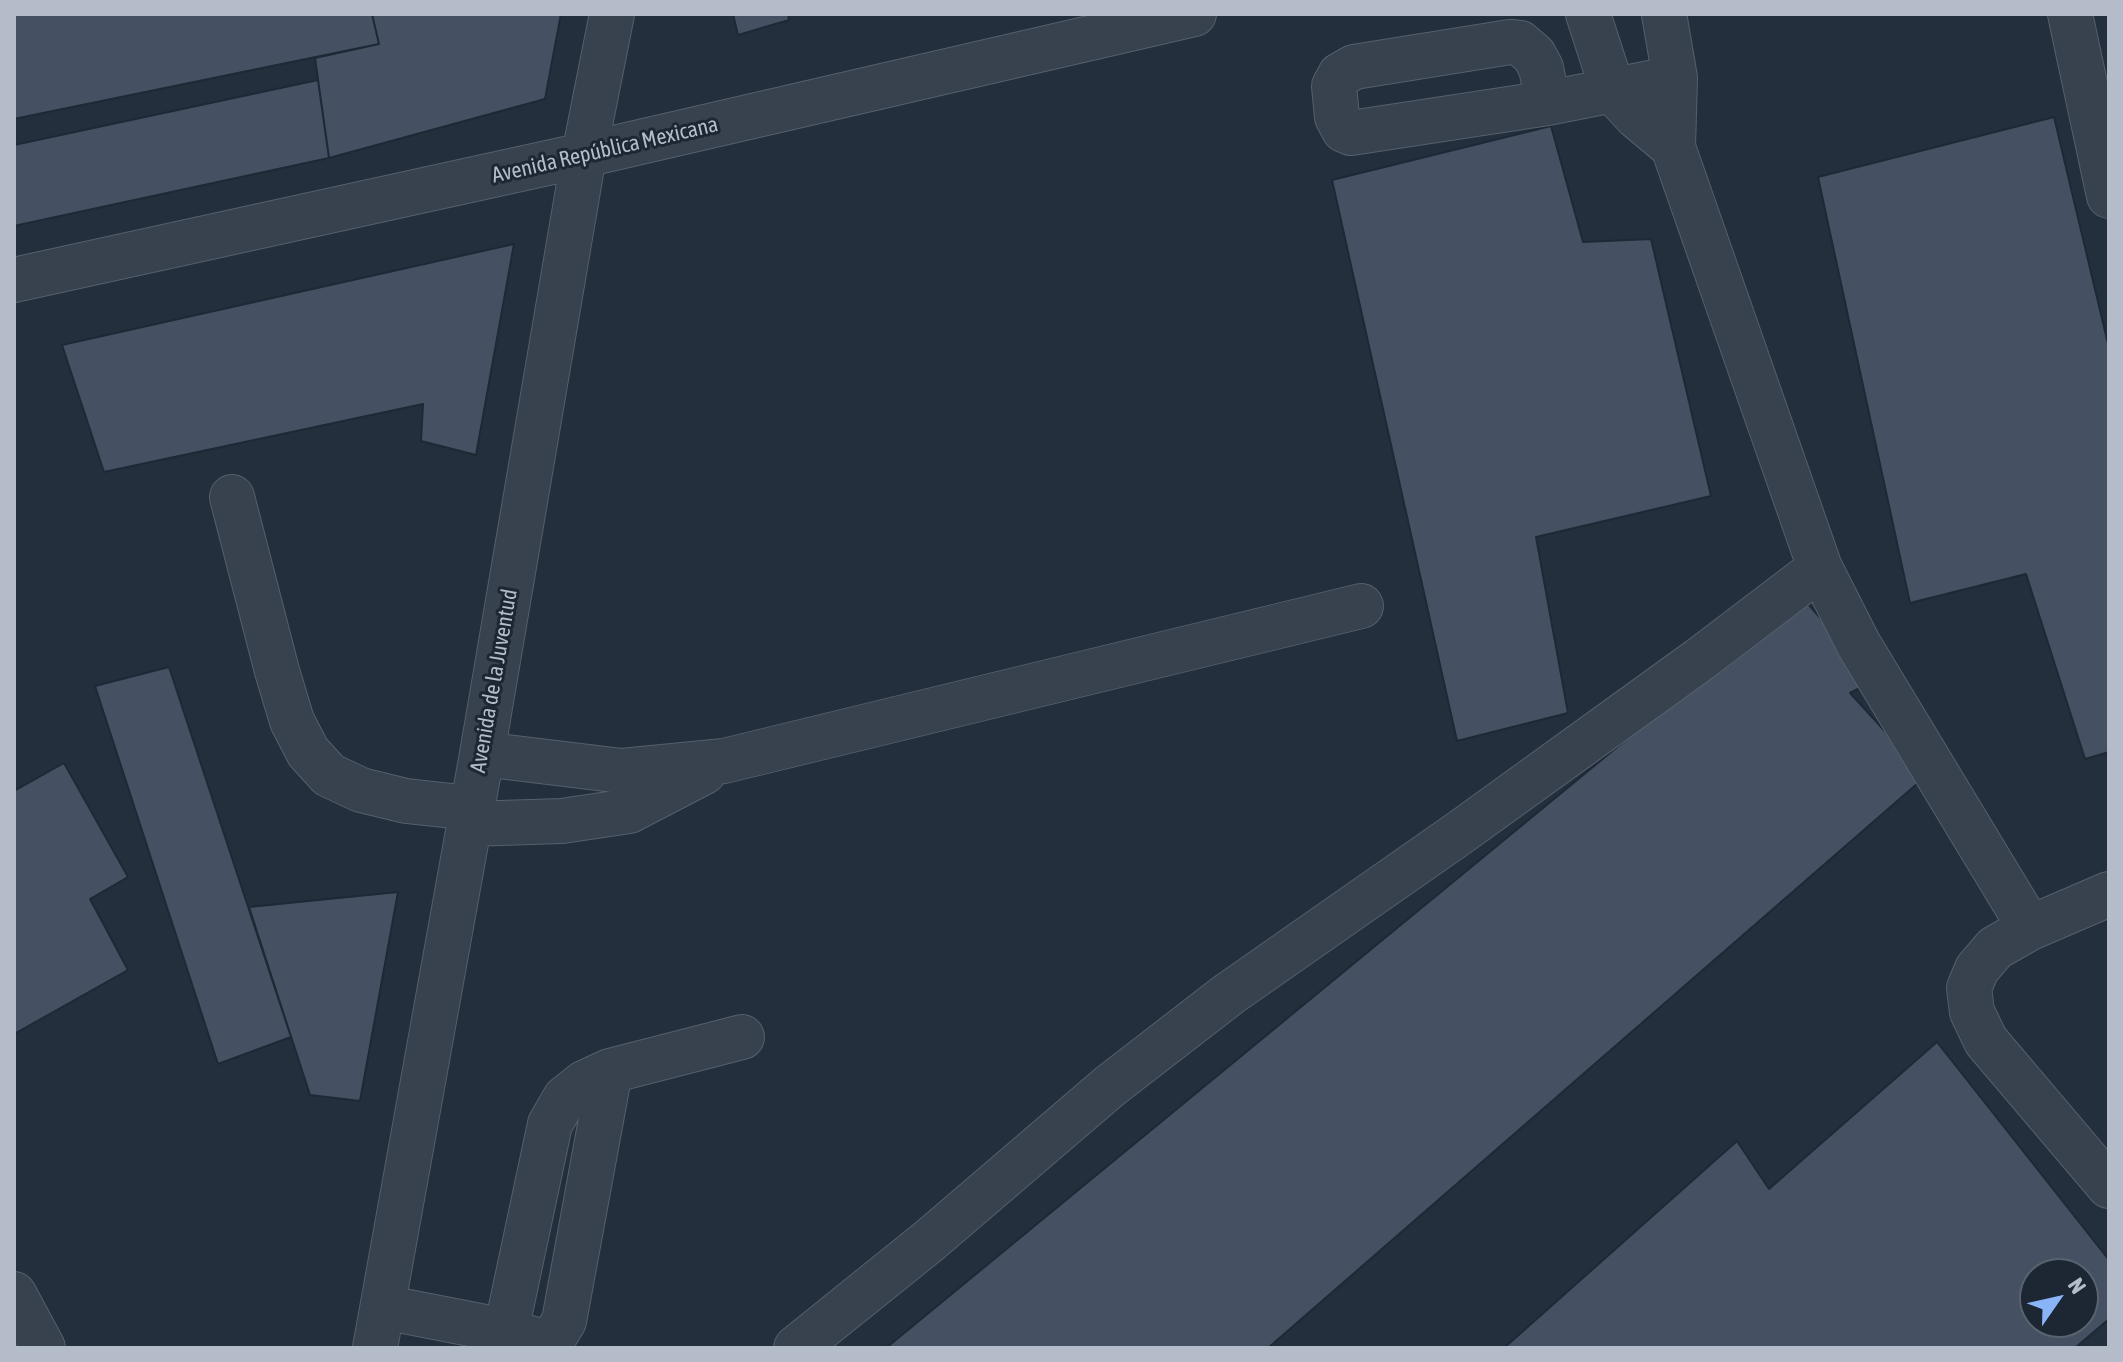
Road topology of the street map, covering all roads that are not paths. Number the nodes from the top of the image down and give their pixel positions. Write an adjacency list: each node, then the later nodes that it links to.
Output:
1 (612, 14): 10 (street, Avenida de la Juventud)
2 (1194, 14): 10 (street, Avenida República Mexicana)
3 (1588, 14): 7 (street)
4 (1664, 14): 6 (street)
5 (2070, 14): 11 (street)
6 (1675, 78): 7 (street); 9 (street)
7 (1613, 91): 8 (street); 9 (street)
8 (1548, 103)
9 (1673, 147): 14 (street)
10 (584, 155): 12 (street, Avenida República Mexicana); 16 (street, Avenida de la Juventud)
11 (2109, 196)
12 (14, 280)
13 (232, 497): 18 (street)
14 (1820, 568): 20 (street); 27 (street)
15 (1361, 606): 17 (street)
16 (482, 754): 17 (street); 18 (street, Avenida de la Juventud)
17 (724, 761): 18 (street)
18 (470, 816): 24 (street, Avenida de la Juventud)
19 (2109, 894): 20 (street)
20 (2030, 928): 22 (street)
21 (742, 1037): 25 (street)
22 (2109, 1186)
23 (14, 1294): 26 (street)
24 (379, 1328): 25 (street)
25 (504, 1340)
26 (43, 1348)
27 (796, 1348)

